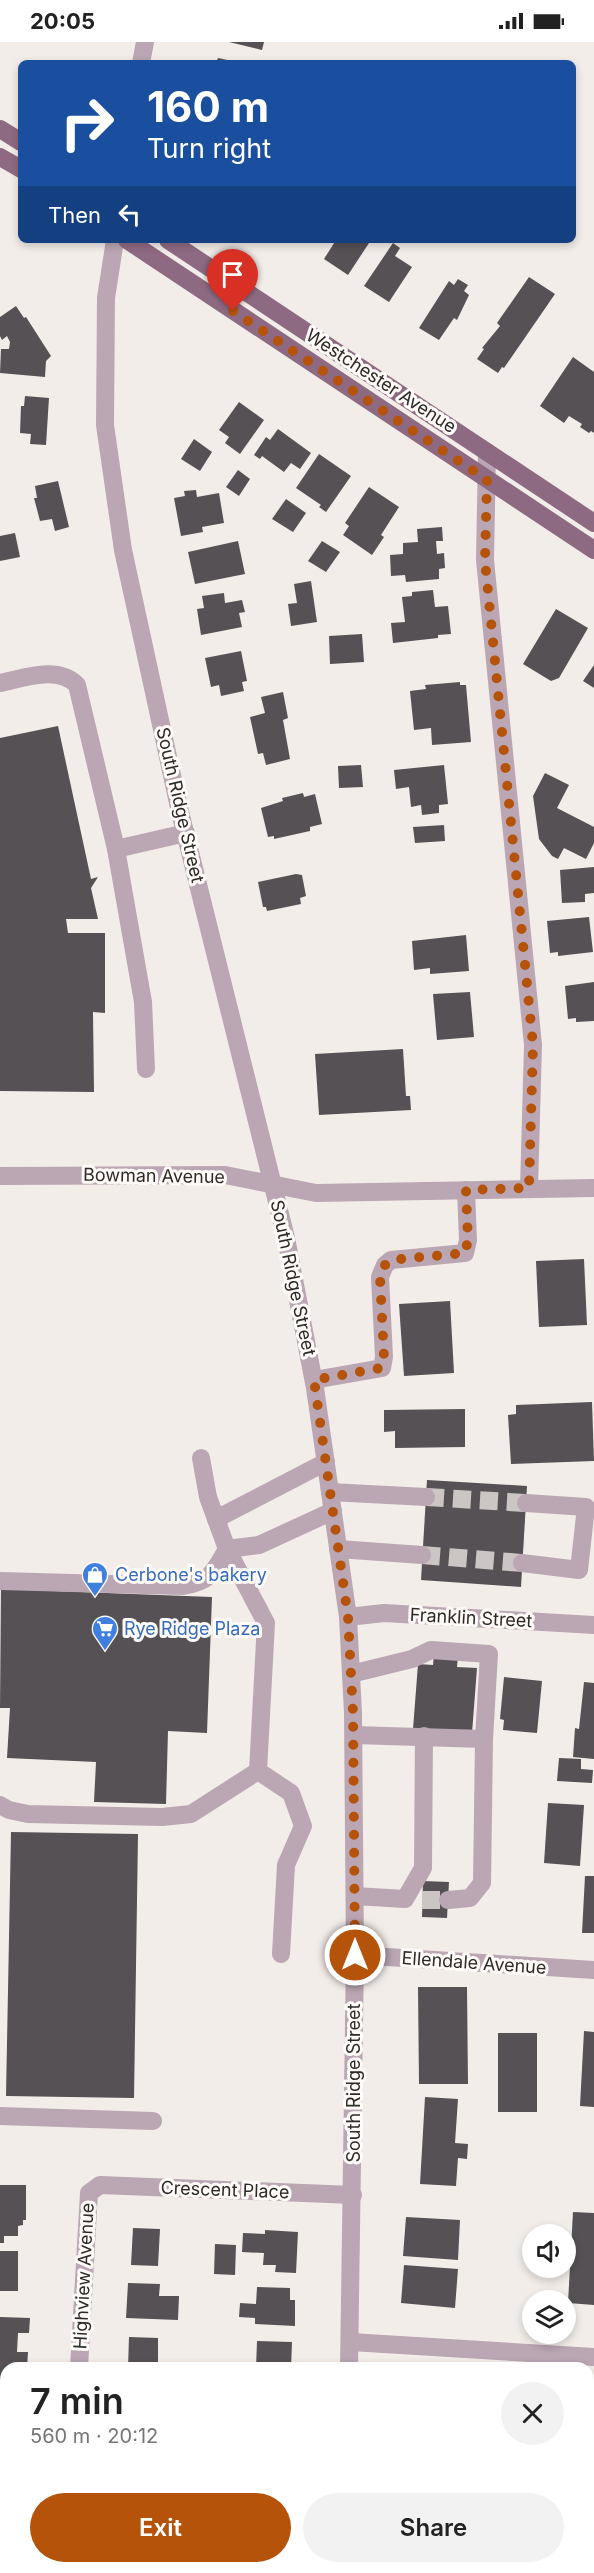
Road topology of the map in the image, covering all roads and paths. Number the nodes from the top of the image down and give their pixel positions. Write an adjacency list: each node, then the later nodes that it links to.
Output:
1 (144, 42): 2 (street)
2 (141, 60)
3 (0, 129): 4 (main road)
4 (18, 140)
5 (0, 157): 6 (main road)
6 (18, 167)
7 (115, 243): 15 (street, South Ridge Street)
8 (132, 243): 11 (main road, Westchester Avenue)
9 (173, 243): 10 (main road, Westchester Avenue)
10 (487, 452): 11 (street); 12 (main road, Westchester Avenue)
11 (487, 480): 13 (main road, Westchester Avenue); 20 (street)
12 (594, 523)
13 (594, 550)
14 (0, 683): 16 (street)
15 (186, 833): 16 (street); 19 (street, South Ridge Street)
16 (116, 849): 17 (street)
17 (146, 1070)
18 (0, 1176): 19 (street, Bowman Avenue)
19 (273, 1185): 22 (street, Bowman Avenue); 23 (street, South Ridge Street)
20 (529, 1188): 21 (street, Bowman Avenue); 22 (street, Bowman Avenue)
21 (594, 1188)
22 (466, 1190): 23 (street)
23 (314, 1380): 25 (street, South Ridge Street)
24 (201, 1458): 30 (street)
25 (326, 1462): 26 (street, South Ridge Street); 30 (street)
26 (330, 1492): 27 (street); 29 (street, South Ridge Street)
27 (426, 1497)
28 (526, 1503): 34 (street)
29 (333, 1511): 31 (street); 32 (street, South Ridge Street)
30 (216, 1519): 31 (street)
31 (227, 1549): 35 (street); 42 (street)
32 (338, 1549): 33 (street); 36 (street, South Ridge Street)
33 (422, 1555)
34 (522, 1563)
35 (0, 1581)
36 (348, 1617): 37 (street, Franklin Street); 38 (street, South Ridge Street)
37 (594, 1624)
38 (351, 1674): 39 (street, South Ridge Street); 41 (street)
39 (354, 1736): 40 (street); 44 (street, South Ridge Street)
40 (424, 1736): 41 (street); 44 (street)
41 (484, 1739): 45 (street)
42 (258, 1771): 43 (street); 46 (street)
43 (0, 1805)
44 (355, 1896): 47 (street, South Ridge Street)
45 (448, 1900)
46 (281, 1954)
47 (355, 1955): 48 (street, Ellendale Avenue); 52 (street, South Ridge Street)
48 (594, 1970)
49 (0, 2116): 50 (street)
50 (153, 2121)
51 (97, 2187): 52 (street, Crescent Place); 55 (street, Highview Avenue)
52 (353, 2196): 53 (street, South Ridge Street)
53 (351, 2342): 54 (street); 56 (street, South Ridge Street)
54 (594, 2357)
55 (79, 2362)
56 (349, 2362)

